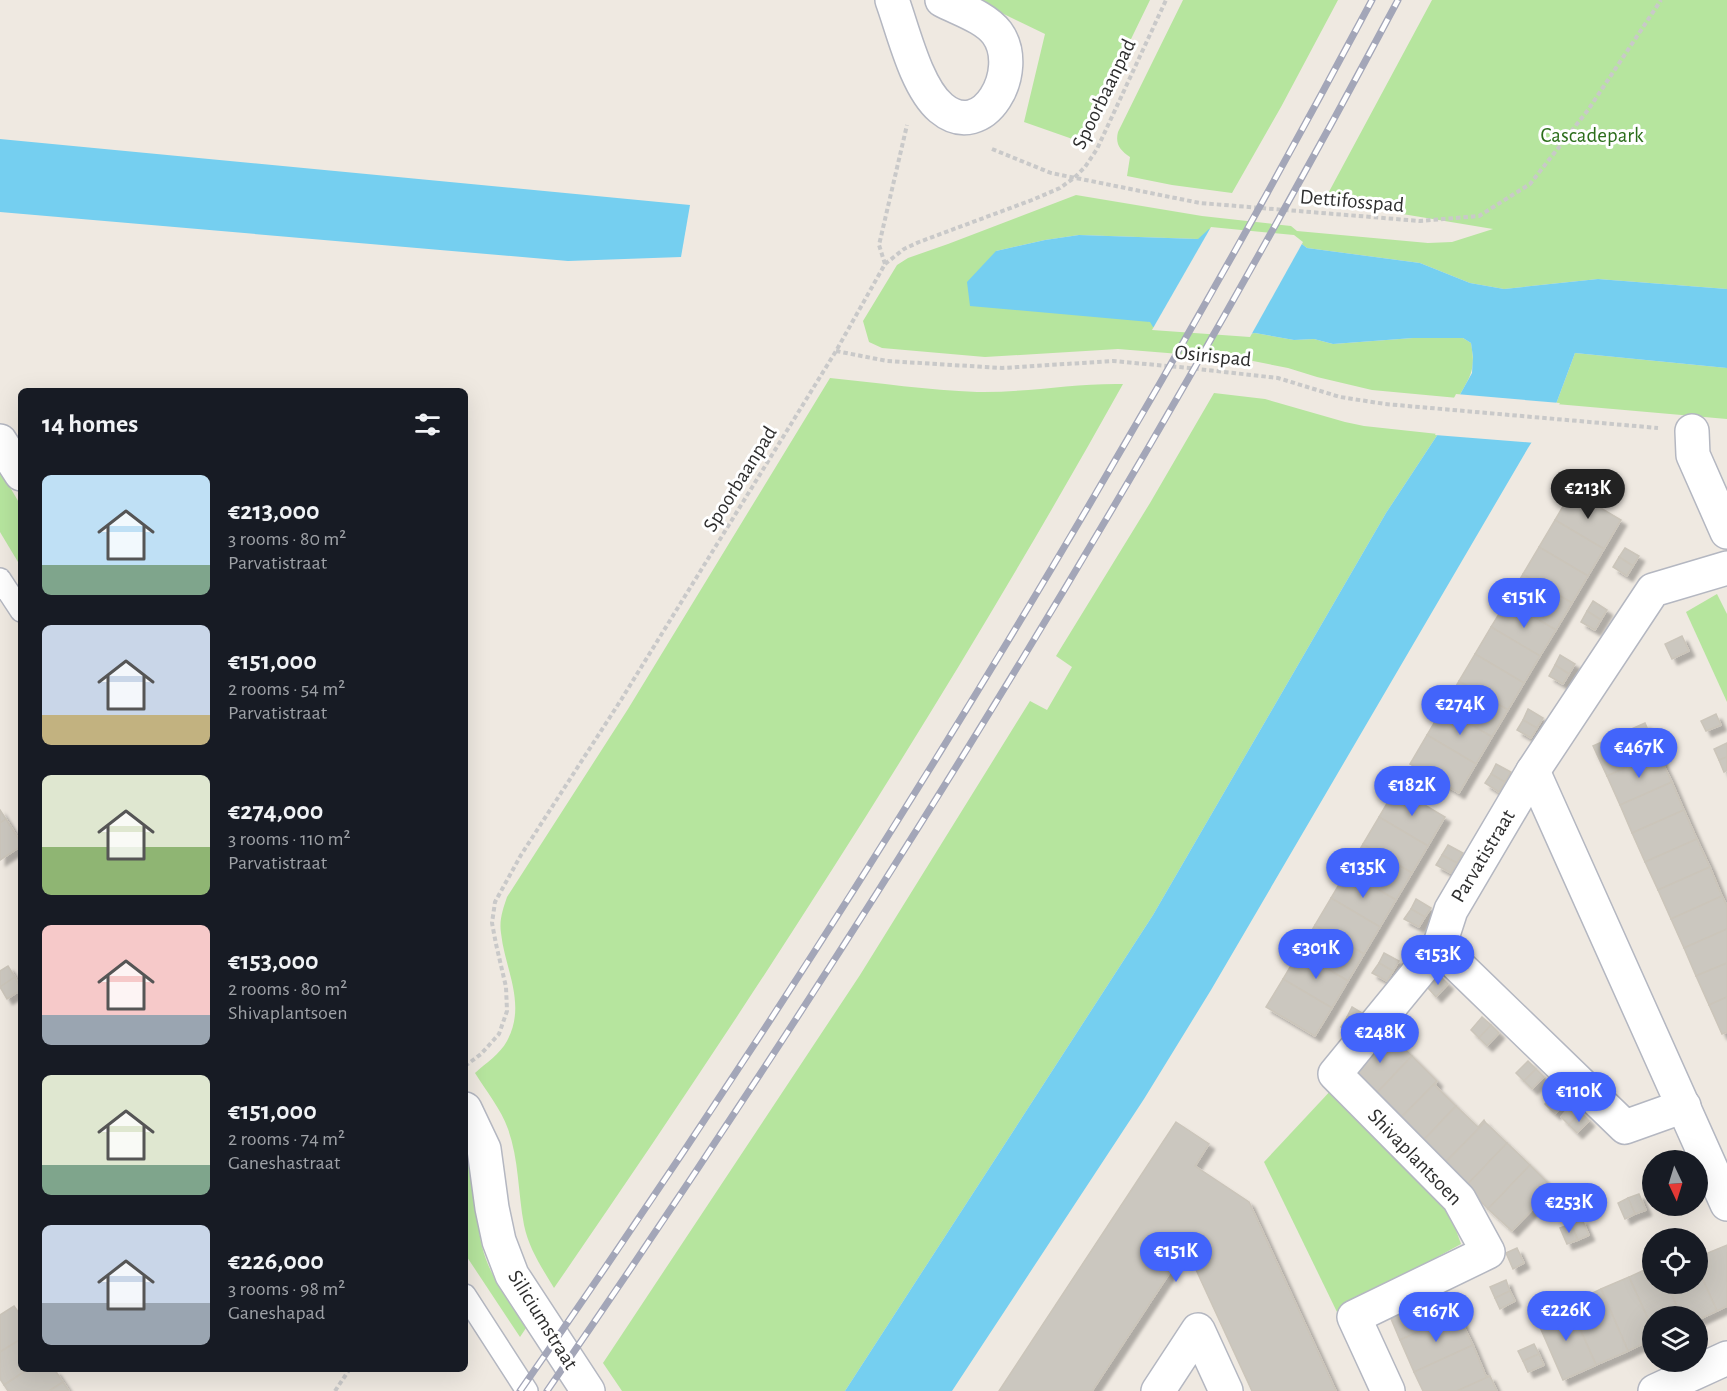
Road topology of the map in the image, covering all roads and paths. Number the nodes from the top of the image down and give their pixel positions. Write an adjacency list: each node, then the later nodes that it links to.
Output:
1 (892, 0): 5 (street)
2 (942, 0): 6 (street)
3 (1166, 0): 7 (path, Spoorbaanpad)
4 (1660, 0): 7 (path, Dettifosspad)
5 (918, 74): 6 (street); 8 (path)
6 (959, 117): 7 (path, Dettifosspad)
7 (1074, 178): 8 (path, Spoorbaanpad)
8 (885, 264): 9 (path, Spoorbaanpad)
9 (836, 351): 10 (path, Osirispad); 20 (path, Spoorbaanpad)
10 (1583, 422)
11 (1692, 431): 14 (street)
12 (0, 441): 13 (street)
13 (18, 469)
14 (1727, 532)
15 (1727, 568): 18 (street, Parvatistraat)
16 (0, 579): 17 (lane)
17 (18, 606)
18 (1533, 771): 19 (street, Parvatistraat); 21 (street, Parvatistraat)
19 (1439, 947): 21 (street); 32 (street, Shivaplantsoen)
20 (468, 1064)
21 (1684, 1106): 23 (street, Parvatistraat)
22 (468, 1114): 29 (street, Siliciumstraat)
23 (1727, 1204)
24 (468, 1300): 28 (lane)
25 (1727, 1358): 33 (street)
26 (348, 1372): 27 (path)
27 (335, 1391)
28 (527, 1391)
29 (588, 1391)
30 (1158, 1391): 31 (street)
31 (1227, 1391)
32 (1388, 1391)
33 (1655, 1391)

